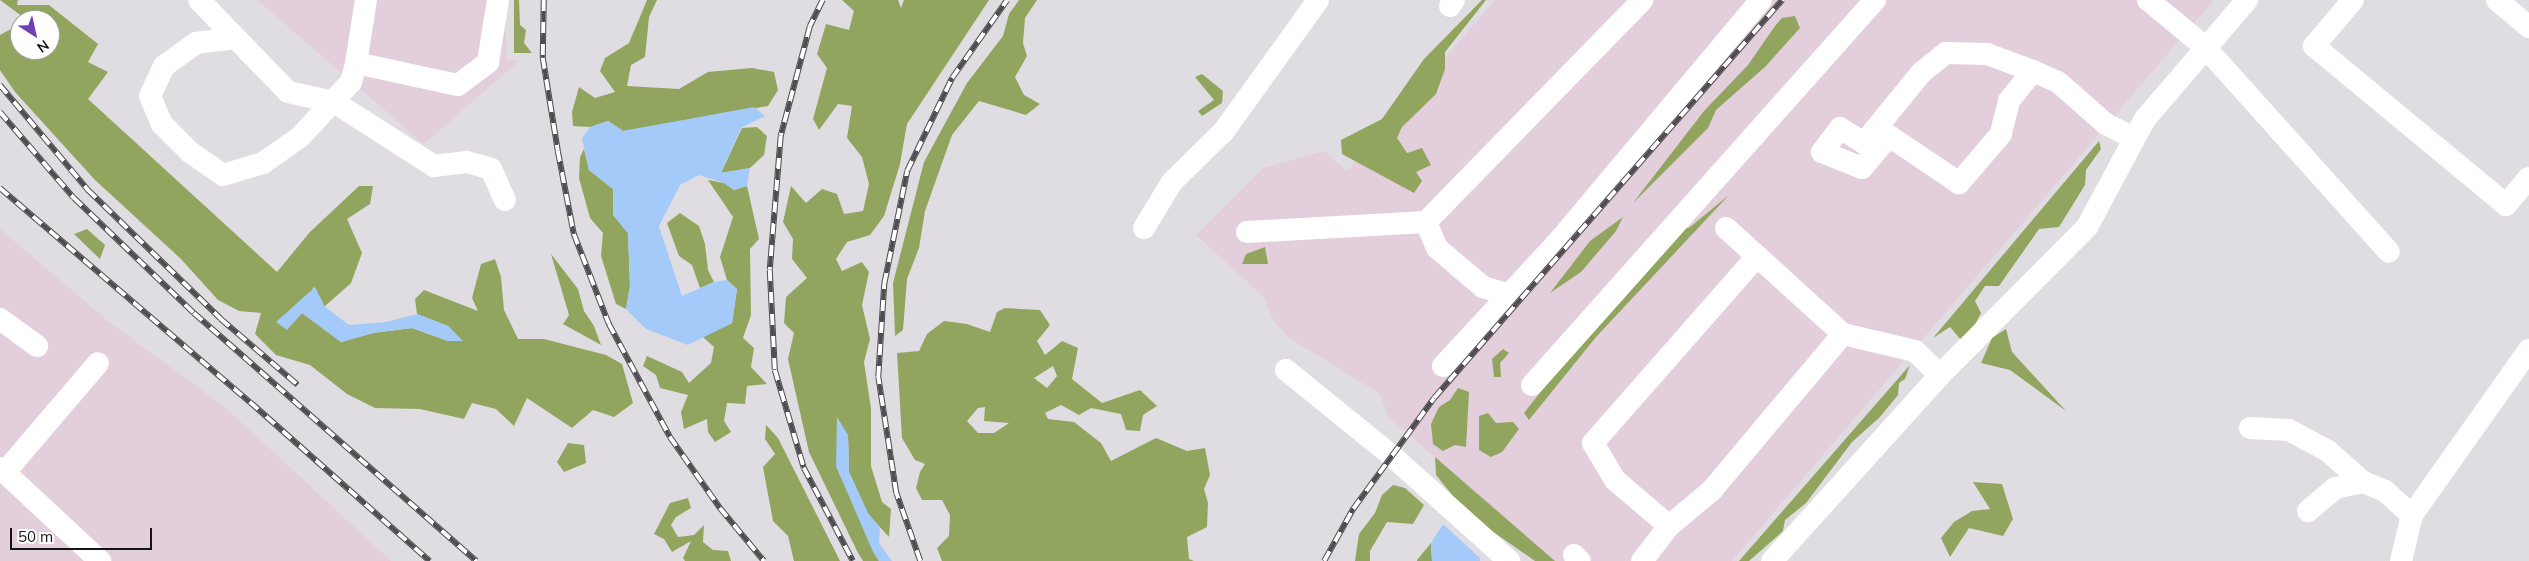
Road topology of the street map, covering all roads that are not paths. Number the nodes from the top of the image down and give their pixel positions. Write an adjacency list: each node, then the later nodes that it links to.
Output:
1 (199, 0): 13 (lane)
2 (366, 0): 15 (lane)
3 (498, 0): 15 (lane)
4 (1318, 0): 22 (lane)
5 (1643, 0): 21 (lane)
6 (1761, 0): 27 (lane)
7 (1874, 0): 36 (lane)
8 (2148, 0): 14 (lane)
9 (2247, 0): 14 (lane)
10 (2353, 0): 19 (lane)
11 (2497, 0): 12 (lane)
12 (2529, 27)
13 (236, 38): 17 (lane); 17 (lane)
14 (2205, 47): 18 (lane); 25 (lane)
15 (356, 63): 17 (lane)
16 (2033, 71): 16 (lane); 18 (lane)
17 (334, 102): 20 (lane)
18 (2133, 138): 35 (lane)
19 (2529, 178)
20 (505, 200)
21 (1426, 222): 24 (lane); 27 (lane)
22 (1144, 228)
23 (1726, 228): 26 (lane)
24 (1247, 232)
25 (2389, 252)
26 (1758, 256): 29 (lane); 42 (lane)
27 (1507, 294): 33 (lane)
28 (0, 319): 30 (lane)
29 (1842, 334): 35 (lane); 42 (lane)
30 (37, 346)
31 (2529, 350): 41 (lane)
32 (98, 363): 38 (lane)
33 (1443, 366)
34 (1286, 370): 44 (lane)
35 (1940, 375): 46 (lane)
36 (1532, 385)
37 (2250, 428): 39 (lane)
38 (2, 470): 43 (lane)
39 (2363, 482): 40 (lane); 41 (lane)
40 (2308, 511)
41 (2412, 515): 47 (lane)
42 (1669, 526): 45 (lane)
43 (100, 561)
44 (1509, 561)
45 (1642, 561)
46 (1772, 561)
47 (2402, 561)

